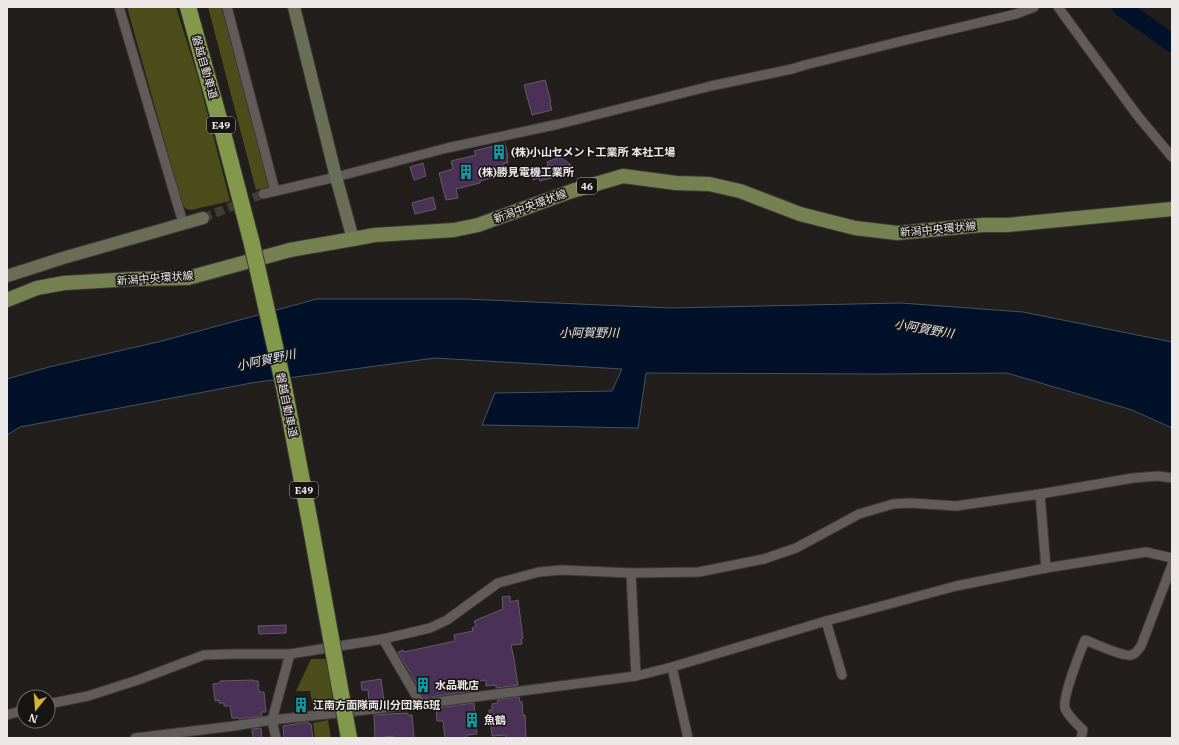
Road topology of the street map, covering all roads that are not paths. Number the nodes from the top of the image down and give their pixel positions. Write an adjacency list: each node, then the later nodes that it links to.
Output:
1 (119, 7): 13 (street)
2 (188, 7): 34 (highway, 磐越自動車道 / E49, bridge)
3 (227, 7): 9 (street)
4 (294, 7): 8 (street)
5 (1034, 7): 8 (street)
6 (1058, 7): 7 (street)
7 (1172, 157)
8 (336, 177): 9 (street); 14 (street)
9 (275, 191): 10 (street)
10 (263, 194)
11 (1172, 209): 14 (main road, 新潟中央環状線 / 46)
12 (203, 218): 13 (street)
13 (183, 223): 15 (street)
14 (353, 240): 16 (main road, 新潟中央環状線 / 46)
15 (7, 276)
16 (7, 300)
17 (1172, 478): 18 (street)
18 (1040, 494): 21 (street); 22 (street)
19 (1172, 558): 21 (street)
20 (1172, 565): 36 (street)
21 (1046, 568): 23 (street)
22 (631, 573): 24 (street); 28 (street)
23 (826, 621): 26 (street); 27 (street)
24 (383, 639): 25 (street); 30 (street)
25 (290, 654): 29 (street); 31 (street)
26 (672, 667): 28 (street); 35 (street)
27 (842, 675)
28 (636, 676): 30 (street)
29 (56, 702)
30 (421, 704): 31 (street)
31 (272, 720): 32 (street); 33 (street)
32 (135, 738)
33 (276, 738)
34 (349, 738)
35 (688, 738)
36 (1080, 738)

